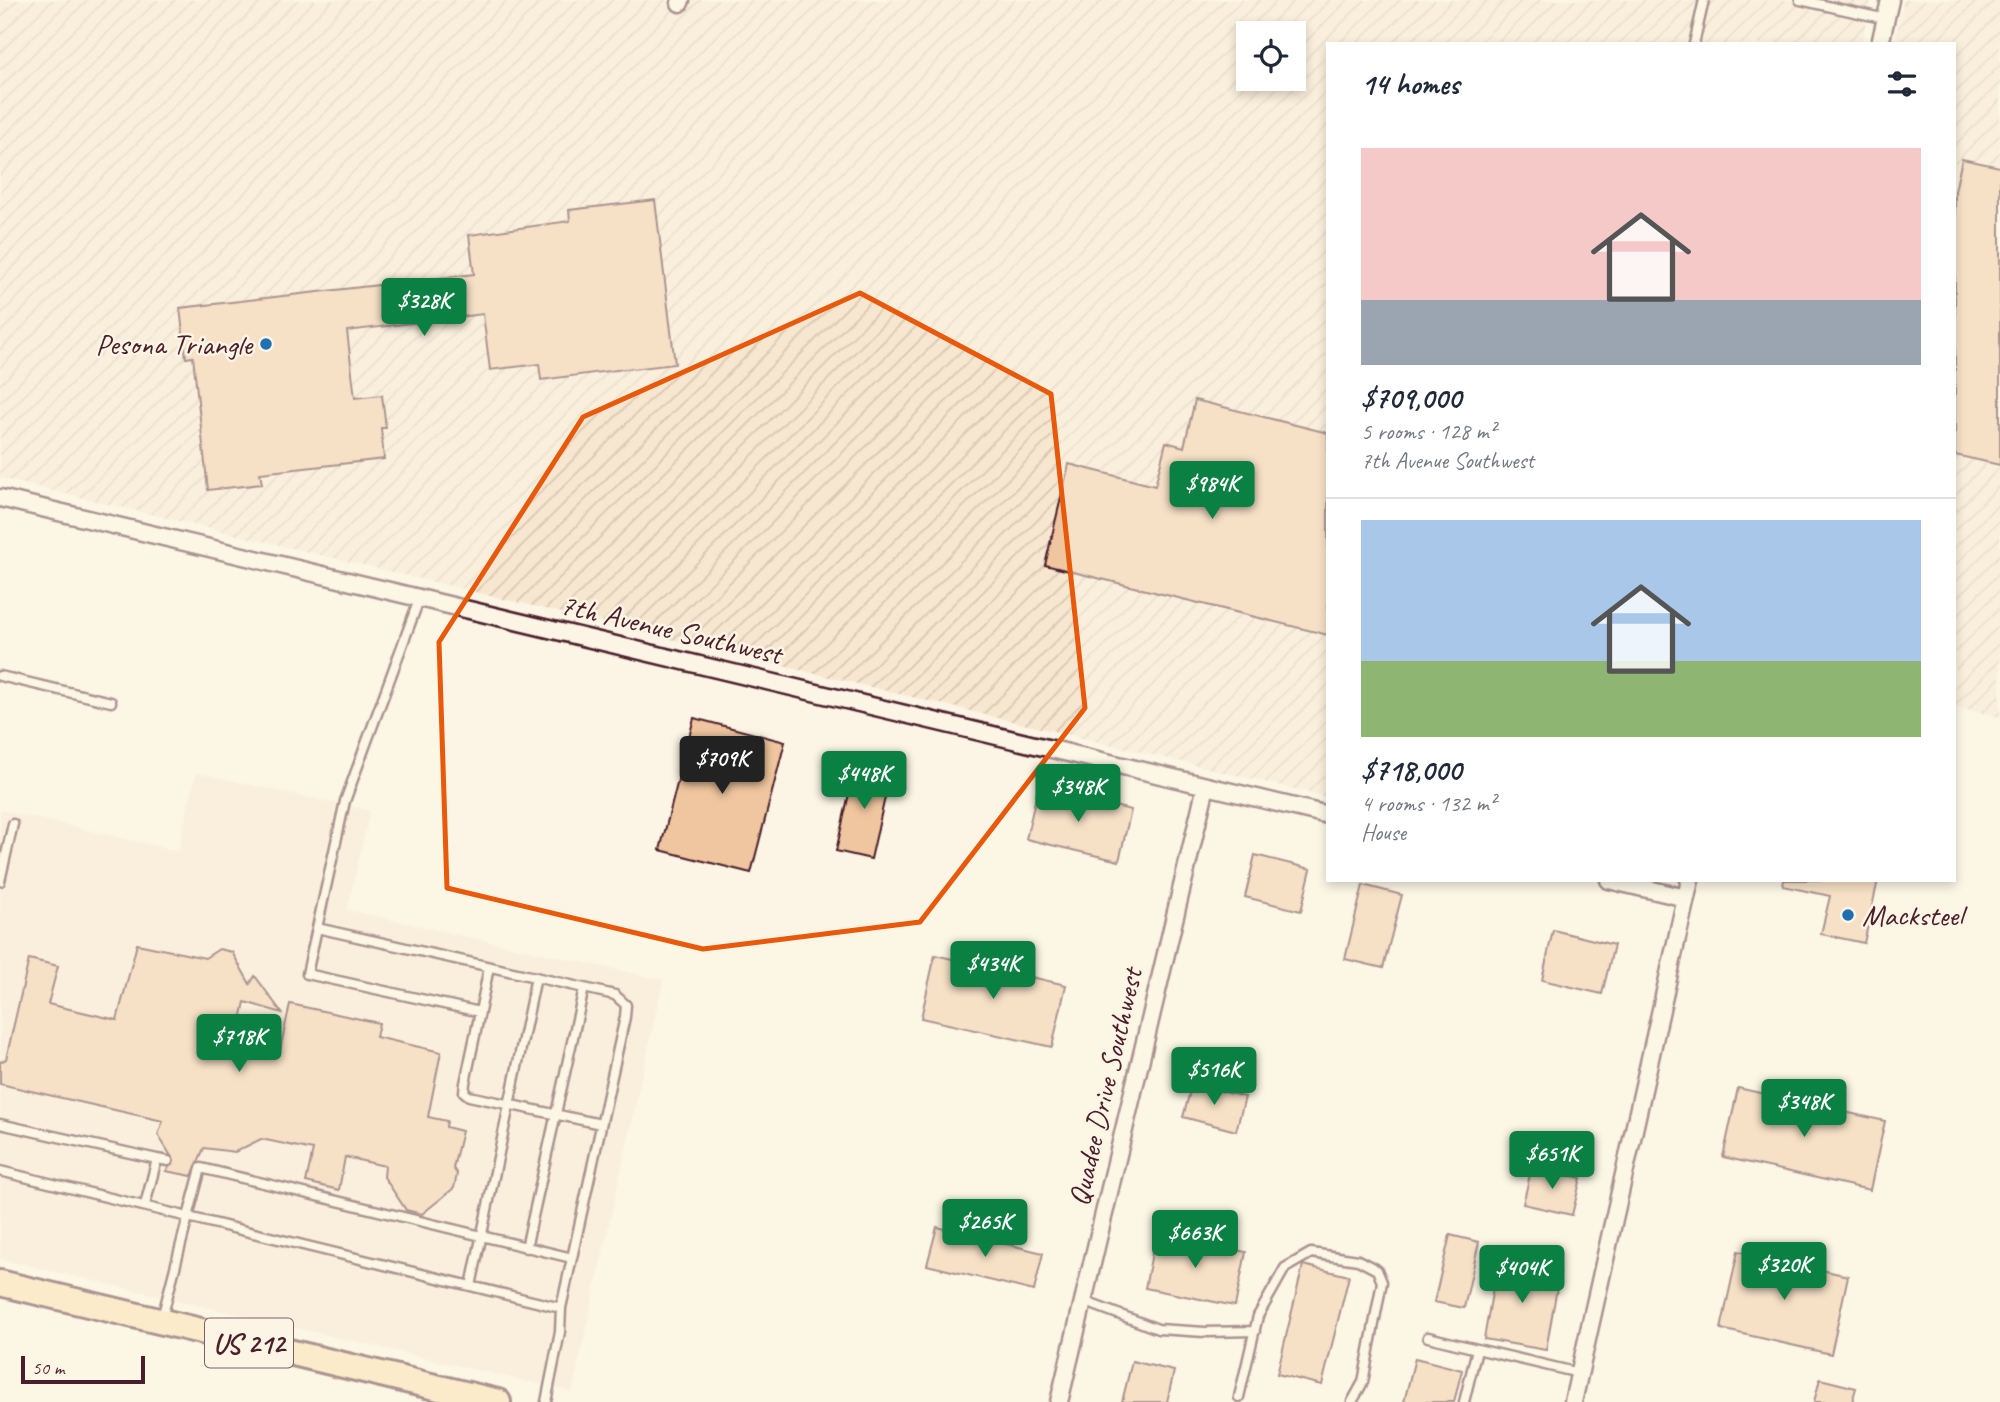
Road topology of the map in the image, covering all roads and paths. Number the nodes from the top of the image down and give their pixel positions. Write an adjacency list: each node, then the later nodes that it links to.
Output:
1 (1704, 0): 5 (lane)
2 (1800, 0): 4 (lane)
3 (1890, 0): 4 (street)
4 (1886, 19): 6 (street)
5 (1694, 42)
6 (1880, 42)
7 (0, 498): 8 (street, 7th Avenue Southwest)
8 (420, 597): 11 (street, 7th Avenue Southwest); 18 (lane)
9 (0, 676): 10 (lane)
10 (111, 702)
11 (1206, 786): 12 (street, 7th Avenue Southwest); 37 (street, Quadee Drive Southwest)
12 (1326, 815)
13 (13, 824): 14 (lane)
14 (0, 881)
15 (1618, 882): 17 (street)
16 (1690, 882): 17 (street)
17 (1686, 898): 43 (street)
18 (317, 929): 19 (lane); 22 (lane)
19 (489, 967): 20 (lane); 22 (lane)
20 (536, 977): 21 (lane); 23 (lane)
21 (584, 988): 24 (lane); 26 (lane)
22 (480, 1012): 23 (lane)
23 (508, 1104): 24 (lane); 32 (lane)
24 (555, 1114): 26 (lane); 33 (lane)
25 (0, 1124): 27 (lane)
26 (601, 1124): 34 (lane)
27 (157, 1159): 28 (lane); 30 (lane)
28 (168, 1161)
29 (0, 1171): 30 (lane)
30 (145, 1205): 31 (lane)
31 (188, 1217): 32 (lane); 36 (lane); 39 (lane)
32 (480, 1237): 33 (lane); 36 (lane)
33 (526, 1248): 34 (lane)
34 (572, 1258): 38 (lane)
35 (0, 1283): 39 (main road, US 212)
36 (471, 1286): 38 (lane)
37 (1083, 1301): 40 (lane); 47 (street, Quadee Drive Southwest)
38 (561, 1308): 46 (lane)
39 (161, 1322): 45 (main road, US 212)
40 (1255, 1331): 44 (lane); 48 (lane)
41 (1428, 1337): 42 (lane)
42 (1477, 1349): 43 (lane); 49 (lane)
43 (1579, 1373): 50 (street)
44 (1239, 1396)
45 (498, 1402)
46 (546, 1402)
47 (1059, 1402)
48 (1352, 1402)
49 (1464, 1402)
50 (1573, 1402)

